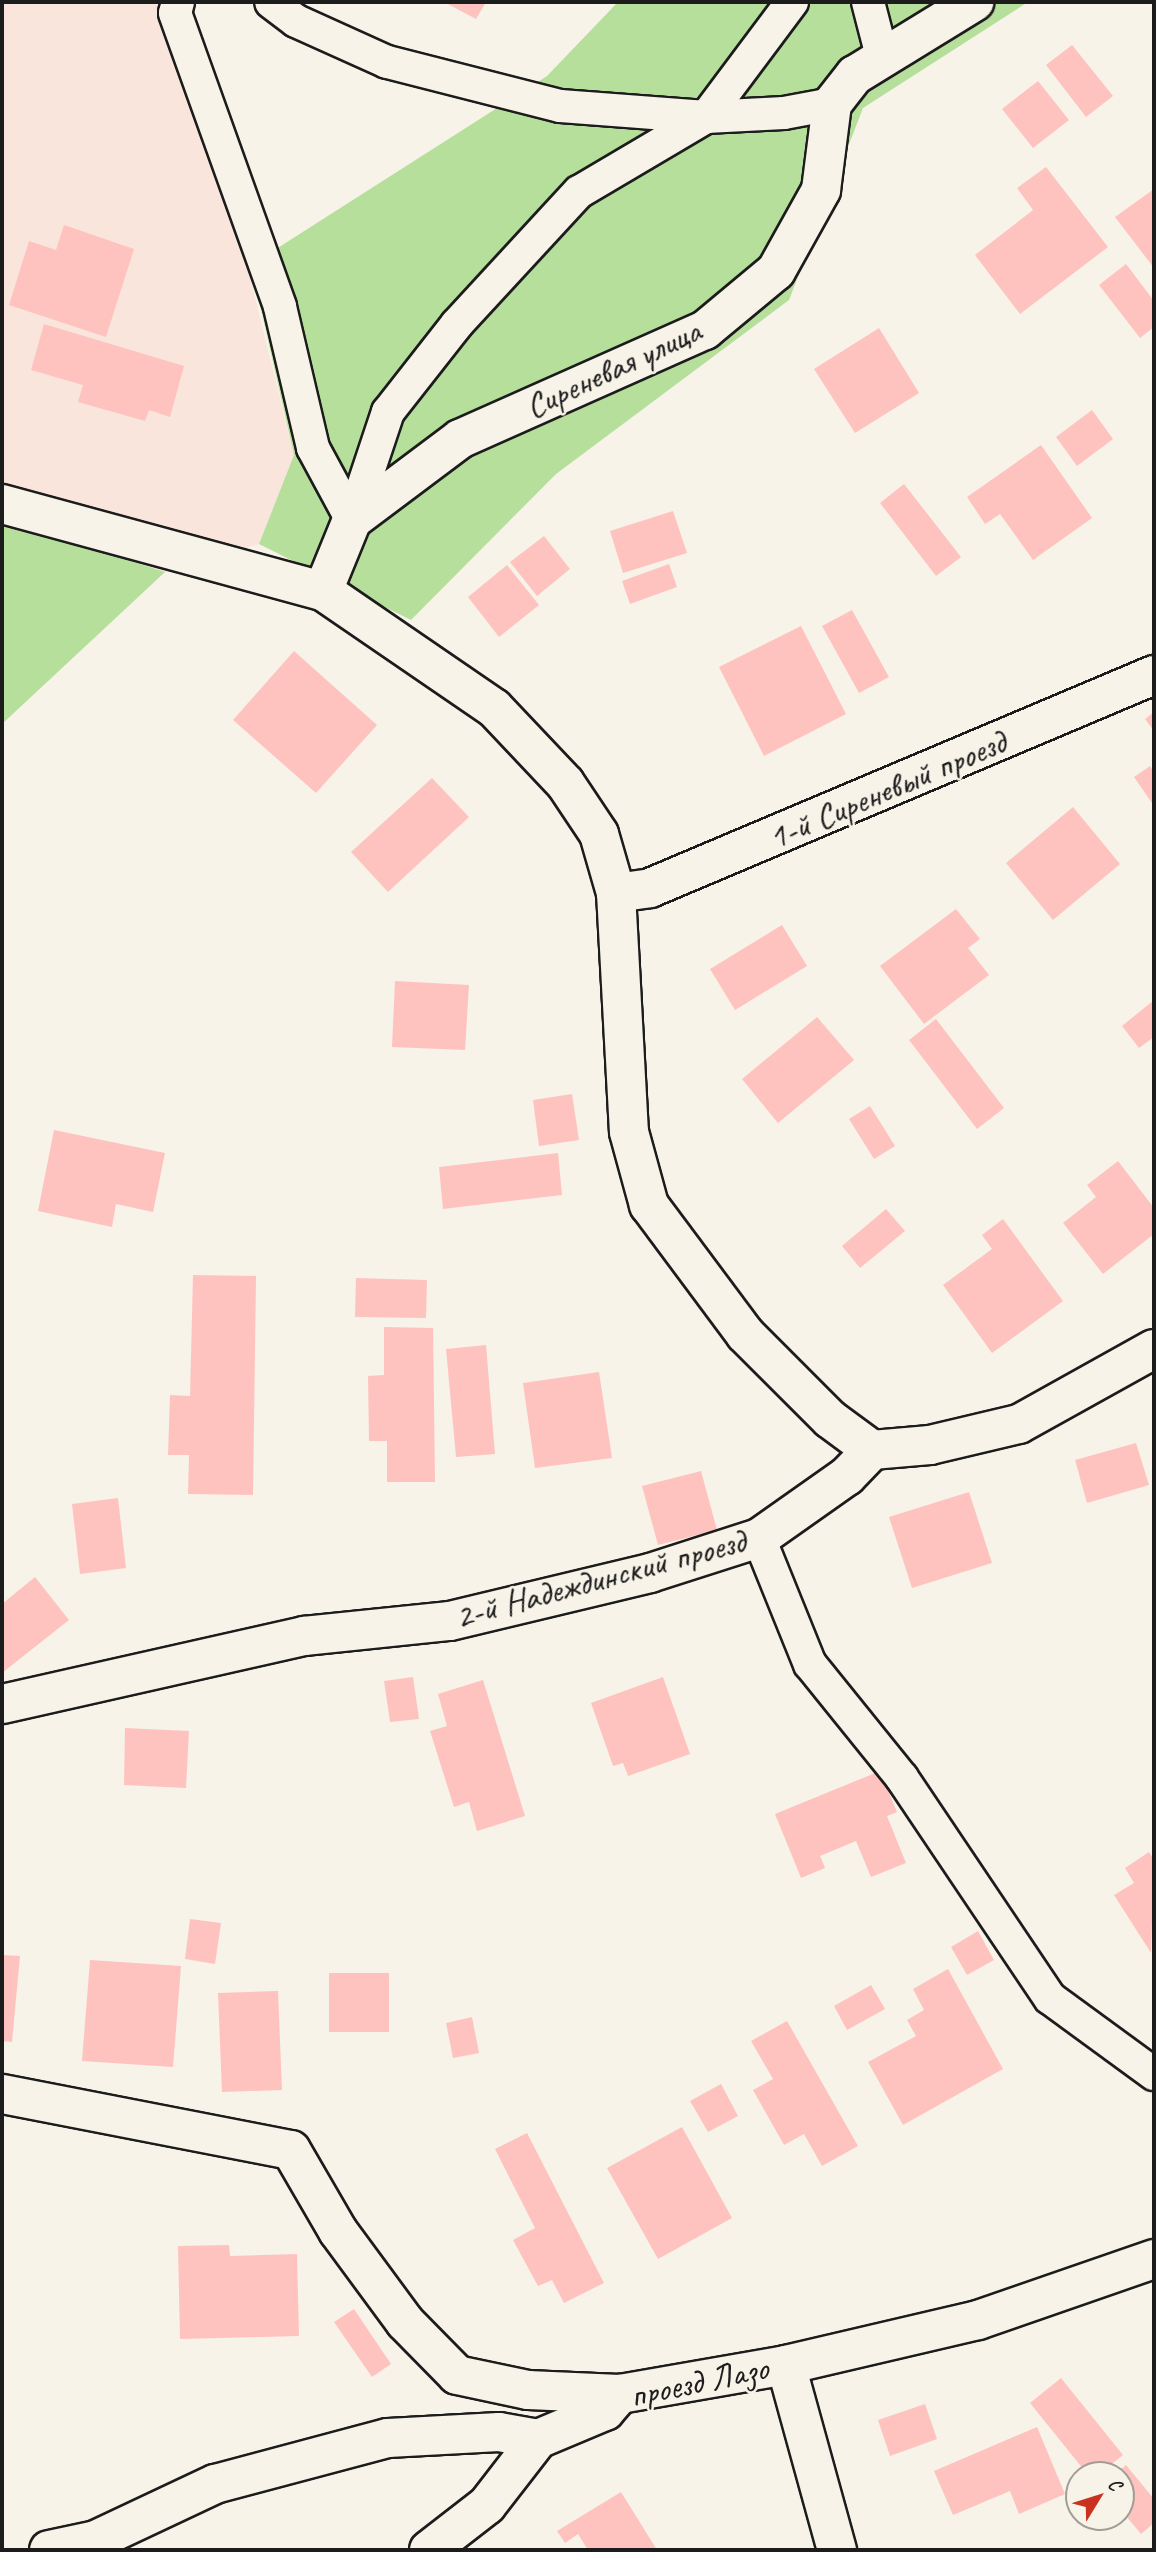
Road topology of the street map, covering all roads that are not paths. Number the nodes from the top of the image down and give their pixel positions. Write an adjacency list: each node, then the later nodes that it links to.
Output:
1 (178, 2): 10 (lane)
2 (271, 2): 8 (lane)
3 (792, 2): 8 (lane)
4 (868, 2): 6 (lane)
5 (974, 2): 6 (street)
6 (882, 56): 7 (street)
7 (832, 104): 8 (lane); 10 (street, Сиреневая улица)
8 (706, 117): 10 (lane)
9 (2, 504): 11 (street)
10 (352, 520): 11 (street)
11 (323, 591): 13 (street)
12 (1154, 675): 13 (street, 1-й Сиреневый проезд)
13 (616, 893): 15 (street)
14 (1154, 1349): 15 (street)
15 (872, 1450): 16 (street, 2-й Надеждинский проезд)
16 (759, 1538): 17 (street, 2-й Надеждинский проезд); 18 (lane)
17 (2, 1704)
18 (1154, 2074)
19 (2, 2094): 22 (street)
20 (1154, 2259): 21 (street, проезд Лазо)
21 (786, 2365): 22 (street, проезд Лазо); 26 (street)
22 (620, 2394): 23 (street, проезд Лазо)
23 (538, 2439): 24 (street); 25 (street)
24 (49, 2550)
25 (429, 2550)
26 (837, 2550)

